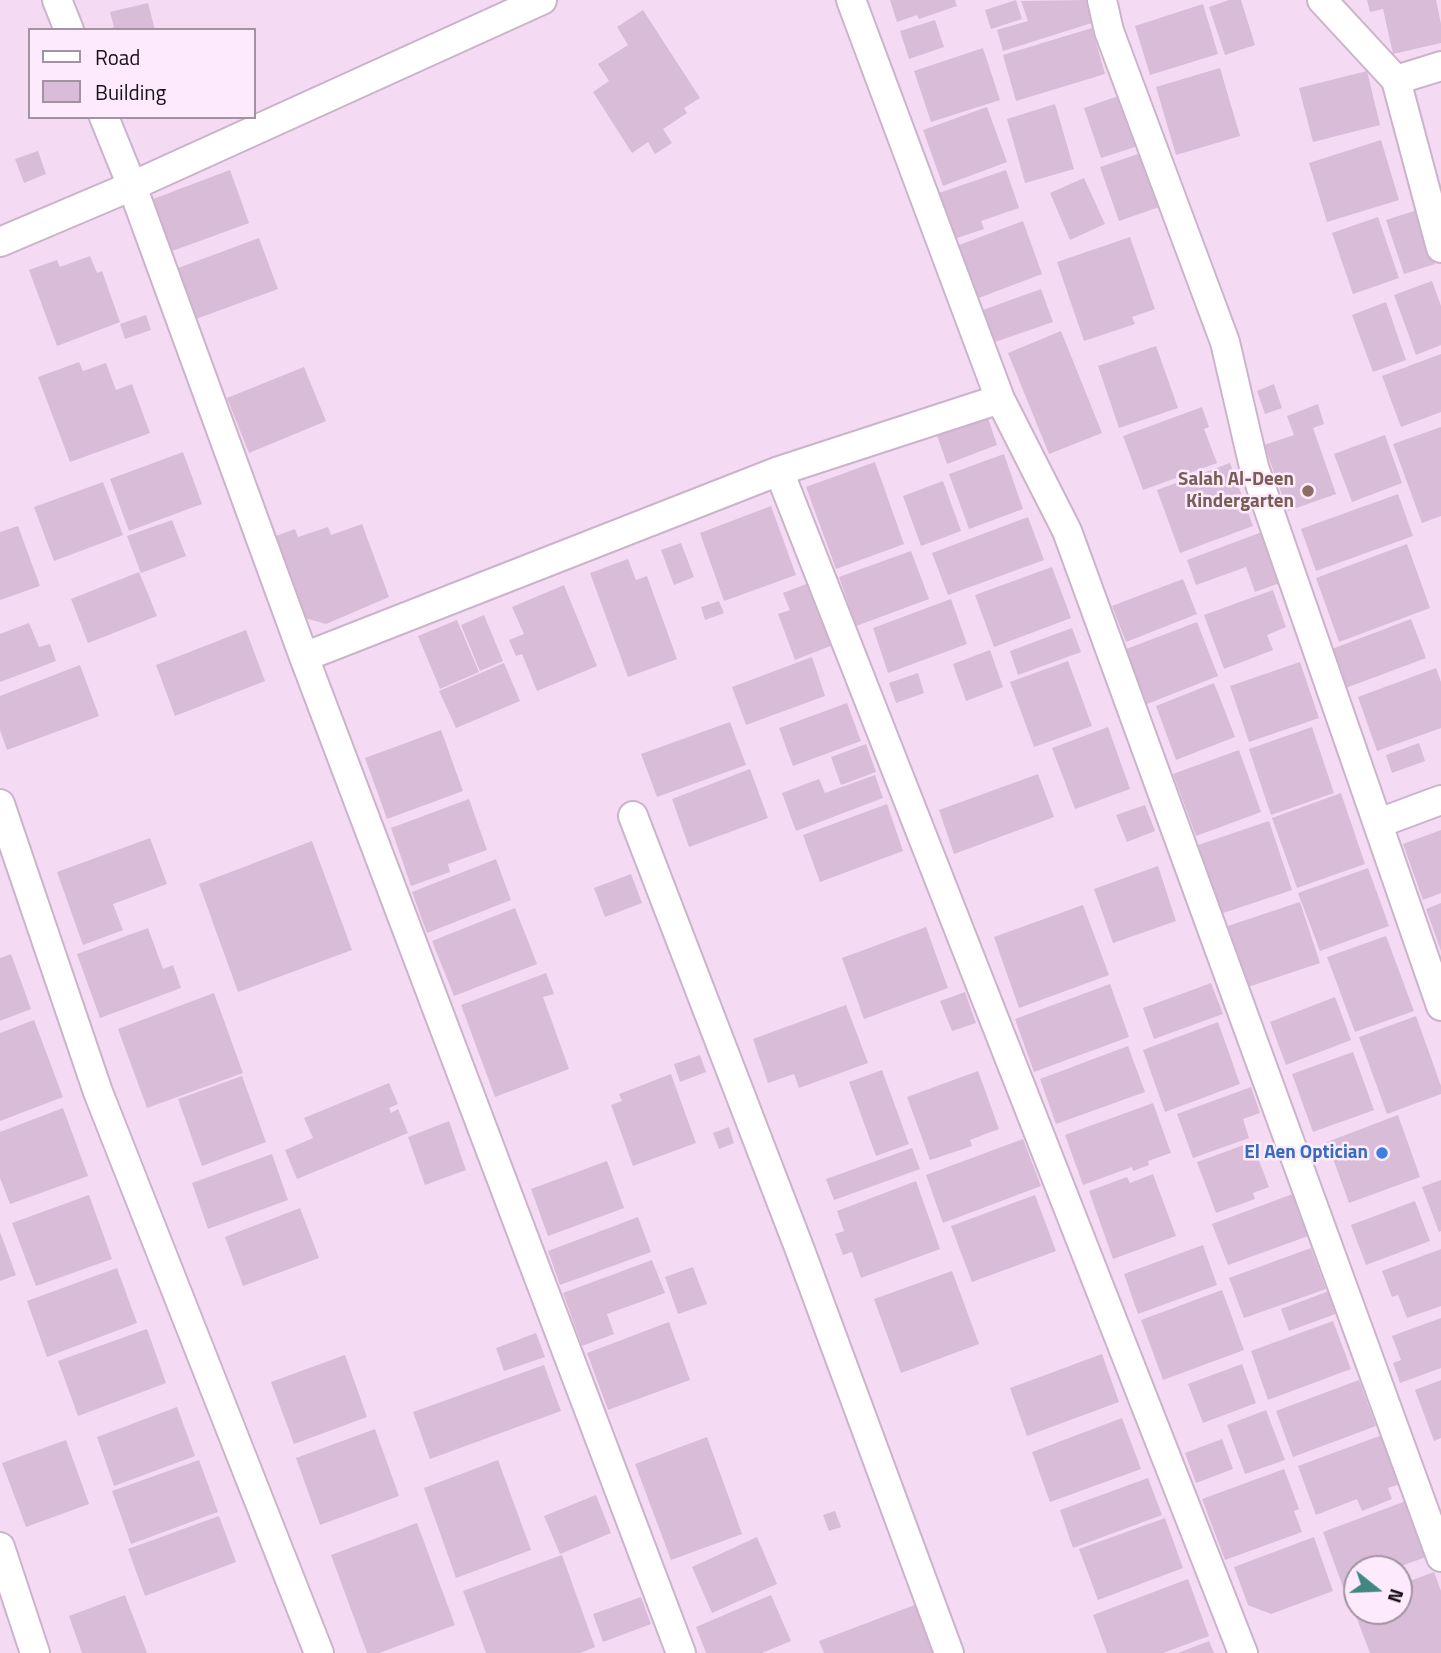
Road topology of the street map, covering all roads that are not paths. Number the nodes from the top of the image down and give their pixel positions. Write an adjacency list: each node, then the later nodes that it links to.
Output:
1 (57, 0): 6 (street)
2 (542, 0): 10 (street)
3 (851, 0): 13 (street)
4 (1102, 0): 19 (street)
5 (1322, 0): 8 (street)
6 (68, 28)
7 (1441, 66): 8 (street)
8 (1396, 80): 12 (street)
9 (105, 119): 10 (street)
10 (132, 186): 11 (street); 15 (street)
11 (0, 242)
12 (1441, 248)
13 (1000, 399): 14 (street); 22 (street)
14 (779, 471): 15 (street); 27 (street)
15 (304, 657): 25 (street)
16 (1441, 800): 19 (street)
17 (0, 804): 24 (street)
18 (633, 816): 26 (street)
19 (1379, 823): 20 (street)
20 (1441, 1006)
21 (0, 1547): 23 (street)
22 (1441, 1557)
23 (35, 1653)
24 (319, 1653)
25 (681, 1653)
26 (949, 1653)
27 (1243, 1653)

